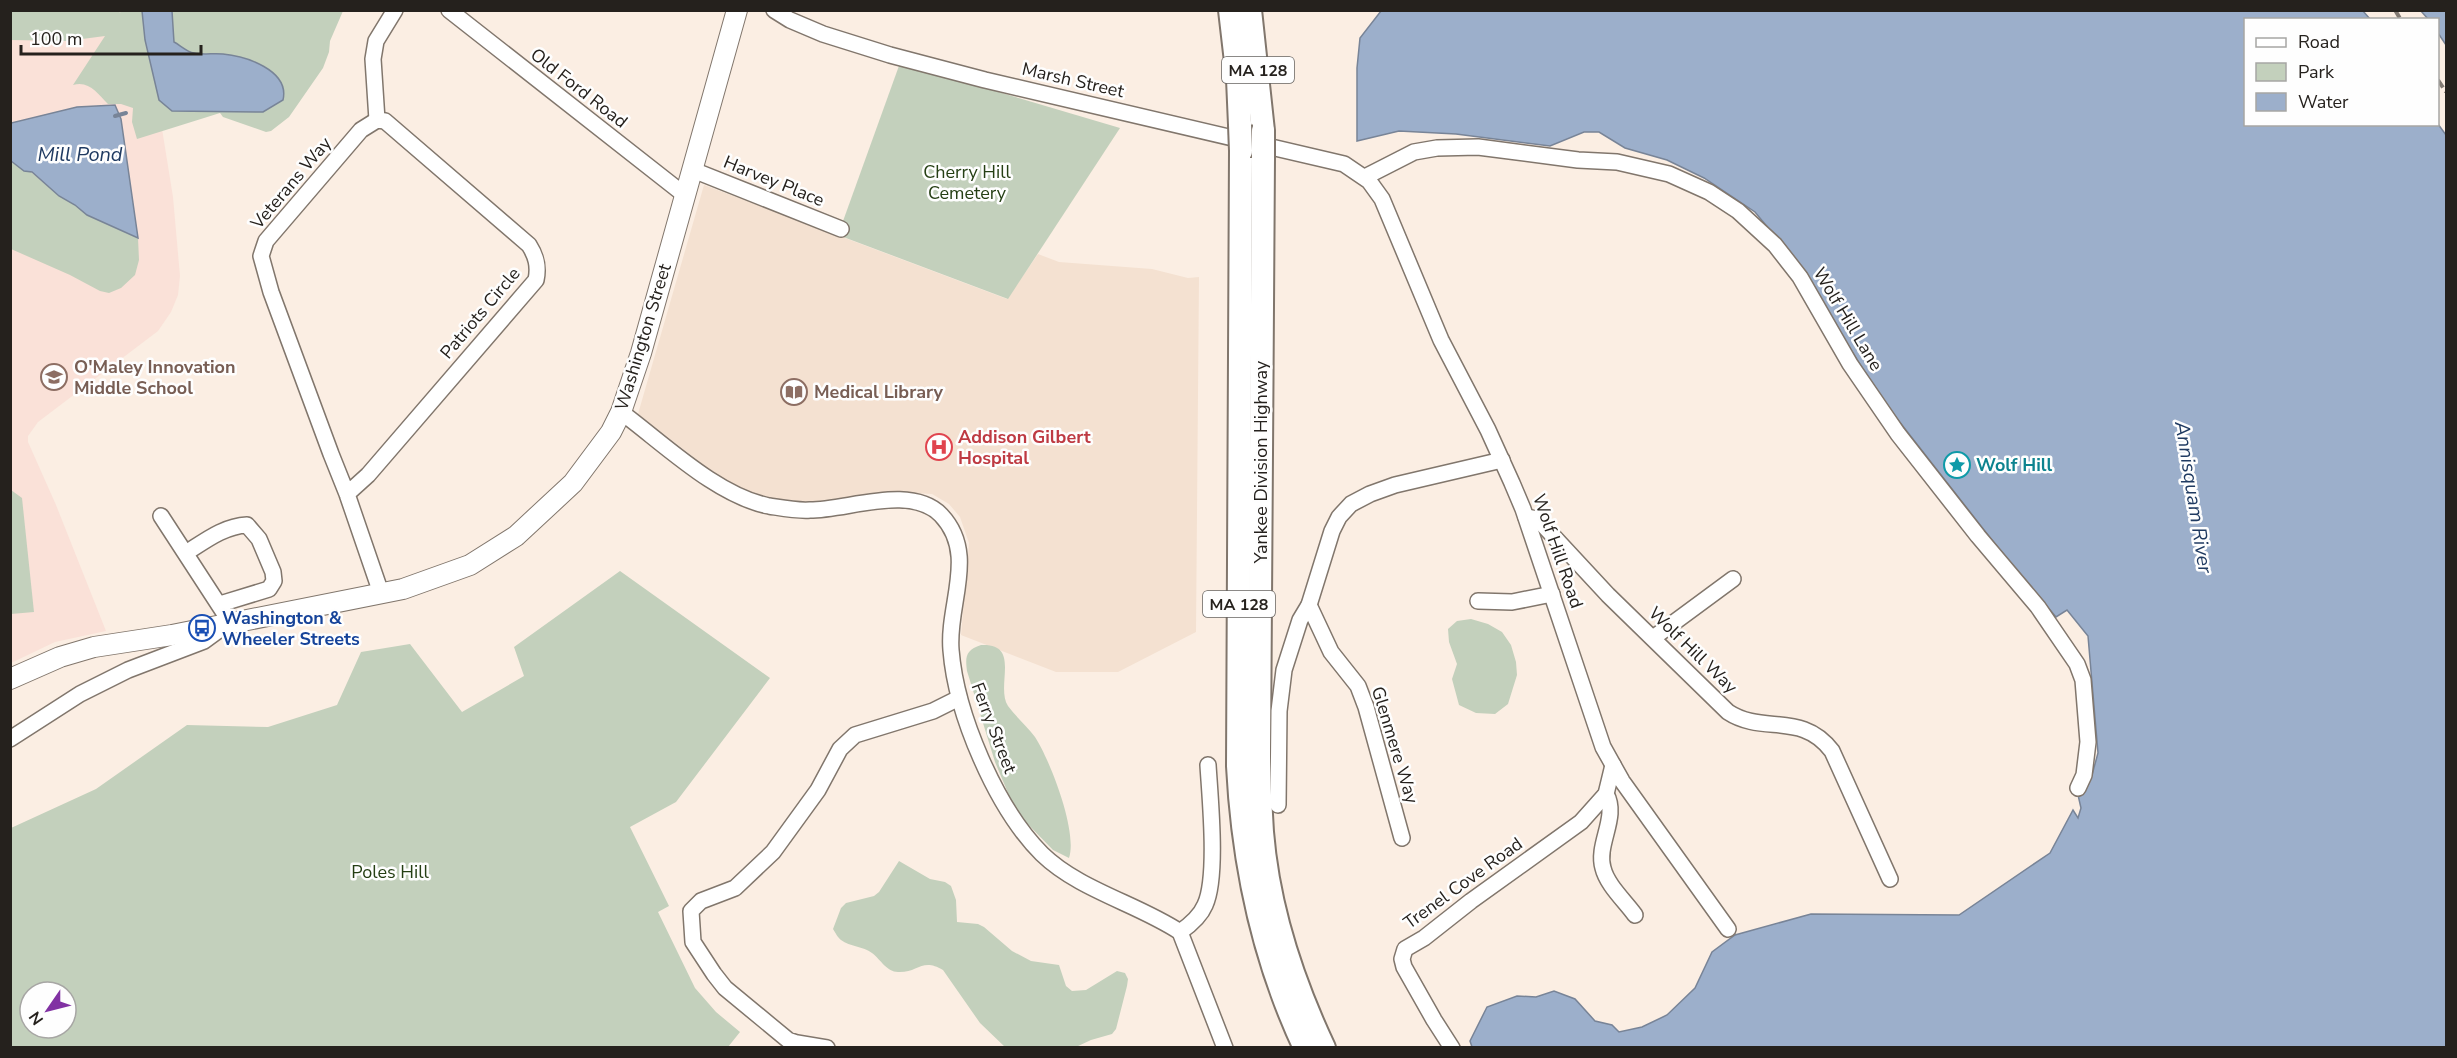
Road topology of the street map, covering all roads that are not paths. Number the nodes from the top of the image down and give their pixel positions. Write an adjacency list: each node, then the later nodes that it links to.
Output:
1 (395, 10): 7 (street)
2 (449, 10): 11 (street, Old Ford Road)
3 (737, 10): 9 (main road, Washington Street)
4 (774, 10): 10 (street, Marsh Street)
5 (1230, 10): 8 (highway, Yankee Division Highway / MA 128, bridge)
6 (1250, 10): 8 (highway, Yankee Division Highway / MA 128, bridge)
7 (377, 120): 15 (street, Veterans Way); 15 (street, Patriots Circle)
8 (1252, 154): 43 (highway, Yankee Division Highway / MA 128); 44 (highway, Yankee Division Highway / MA 128)
9 (693, 170): 11 (main road, Washington Street); 12 (street, Harvey Place)
10 (1365, 177): 14 (street, Wolf Hill Road); 32 (street, Wolf Hill Lane)
11 (686, 196): 13 (main road, Washington Street)
12 (841, 229)
13 (621, 412): 20 (main road, Washington Street); 28 (street, Ferry Street)
14 (1502, 460): 17 (street, Wolf Hill Road); 24 (street)
15 (347, 494): 20 (street, Veterans Way)
16 (161, 516): 18 (street)
17 (1526, 517): 21 (street, Wolf Hill Road); 26 (street, Wolf Hill Way)
18 (186, 553): 23 (street); 23 (street)
19 (1733, 579): 26 (street)
20 (381, 593): 25 (main road, Washington Street)
21 (1552, 594): 22 (street); 31 (street, Wolf Hill Road)
22 (1478, 601)
23 (220, 604): 25 (street)
24 (1309, 605): 34 (street); 35 (street, Glenmere Way)
25 (230, 622): 27 (main road, Washington Street); 29 (street)
26 (1653, 638): 36 (street, Wolf Hill Way)
27 (10, 679)
28 (959, 698): 39 (street, Ferry Street); 40 (street)
29 (10, 739)
30 (1208, 765): 39 (street)
31 (1613, 765): 33 (street, Trenel Cove Road); 38 (street, Wolf Hill Road)
32 (2078, 788)
33 (1606, 794): 37 (street); 45 (street, Trenel Cove Road)
34 (1278, 805)
35 (1402, 838)
36 (1890, 879)
37 (1635, 915)
38 (1728, 928)
39 (1180, 932): 42 (street)
40 (797, 1045): 41 (street)
41 (827, 1047)
42 (1225, 1047)
43 (1305, 1047)
44 (1324, 1047)
45 (1452, 1047)

